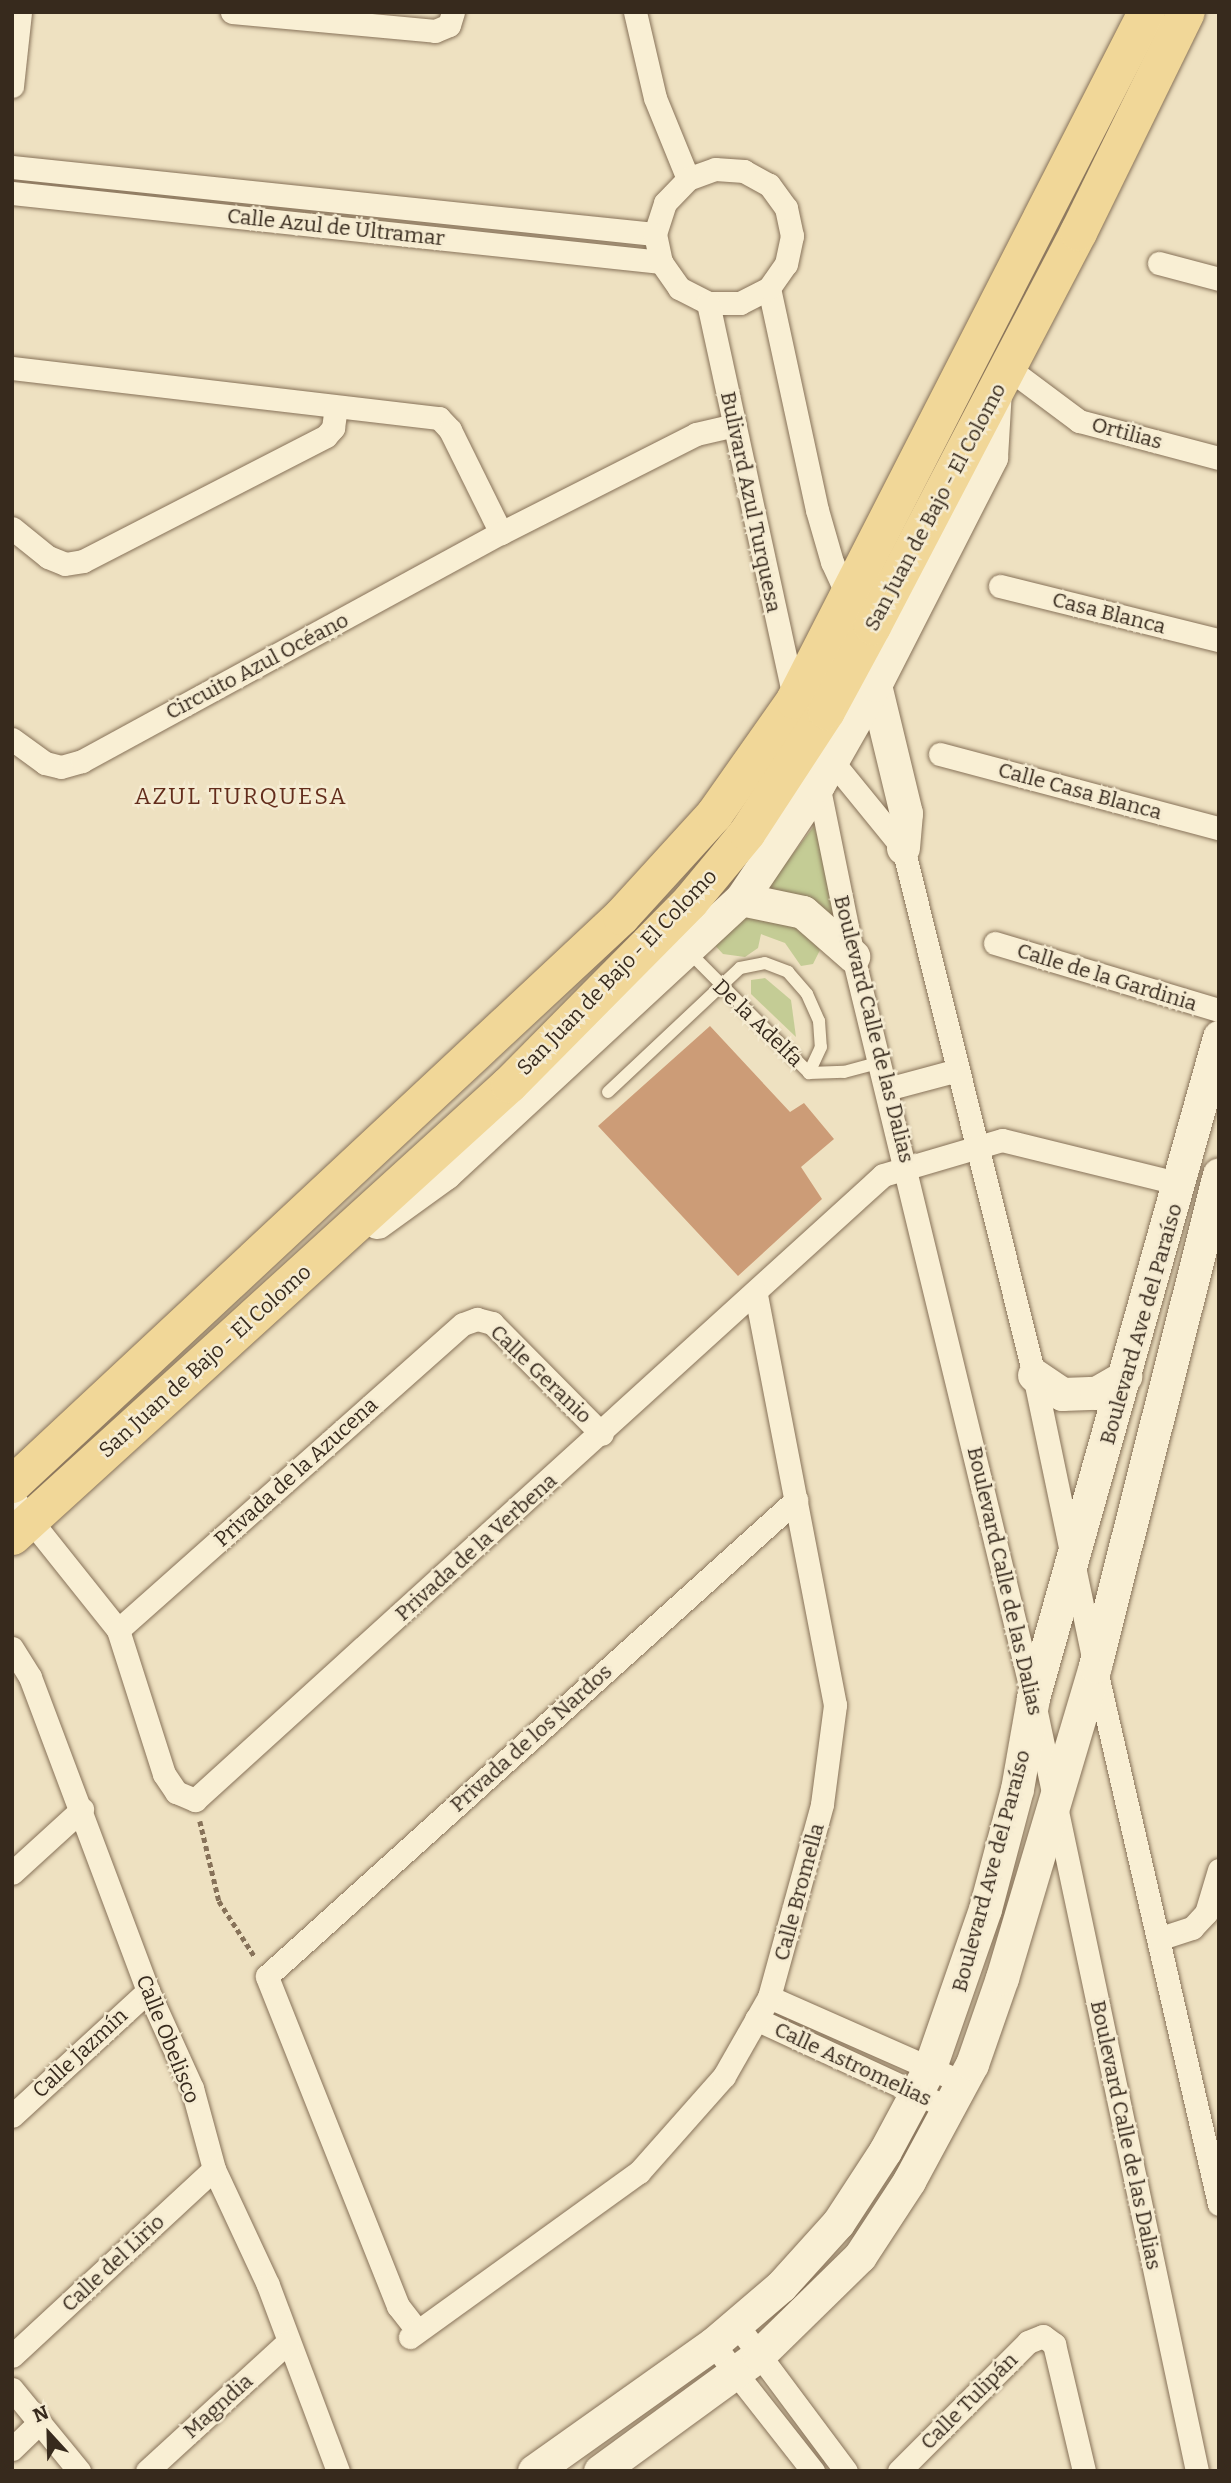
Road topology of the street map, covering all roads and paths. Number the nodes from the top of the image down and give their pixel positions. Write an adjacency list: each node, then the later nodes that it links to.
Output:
1 (20, 12): 7 (street)
2 (232, 12): 3 (street)
3 (453, 12)
4 (635, 12): 9 (street)
5 (1146, 12): 25 (main road, San Juan de Bajo - El Colomo)
6 (1186, 12): 18 (main road, San Juan de Bajo - El Colomo)
7 (12, 86)
8 (12, 167): 11 (street, Calle Azul de Ultramar)
9 (688, 179): 11 (street); 15 (street)
10 (12, 193): 12 (street, Calle Azul de Ultramar)
11 (655, 234): 12 (street)
12 (660, 262): 16 (street)
13 (1159, 263): 14 (street)
14 (1219, 279)
15 (769, 288): 16 (street); 25 (street)
16 (708, 303): 20 (street, Bulivard Azul Turquesa)
17 (12, 368): 19 (street)
18 (1002, 378): 21 (street, Ortilias); 26 (main road, San Juan de Bajo - El Colomo); 28 (street)
19 (336, 407): 22 (street); 23 (street)
20 (735, 425): 23 (street, Circuito Azul Océano); 29 (street, Bulivard Azul Turquesa)
21 (1219, 458)
22 (12, 528)
23 (501, 533): 30 (street, Circuito Azul Océano)
24 (1000, 586): 27 (street, Casa Blanca)
25 (845, 597): 26 (street); 29 (main road, San Juan de Bajo - El Colomo)
26 (872, 626): 32 (main road, San Juan de Bajo - El Colomo)
27 (1219, 640)
28 (875, 685): 32 (street); 34 (street)
29 (794, 700): 32 (street, Boulevard Calle de las Dalias); 60 (main road, San Juan de Bajo - El Colomo)
30 (12, 739)
31 (940, 754): 33 (street, Calle Casa Blanca)
32 (820, 760): 34 (street, Boulevard Calle de las Dalias); 35 (street); 38 (street, Boulevard Calle de las Dalias); 54 (main road, San Juan de Bajo - El Colomo)
33 (1219, 828)
34 (903, 848): 43 (street, Boulevard Calle de las Dalias)
35 (741, 899): 37 (street); 38 (street)
36 (995, 943): 40 (street, Calle de la Gardinia)
37 (687, 950): 39 (lane, De la Adelfa); 54 (street)
38 (853, 956): 42 (street, Boulevard Calle de las Dalias)
39 (719, 987): 44 (lane, De la Adelfa); 44 (lane); 46 (lane)
40 (1219, 1010)
41 (1219, 1037): 50 (street, Boulevard Ave del Paraíso)
42 (881, 1062): 44 (lane, De la Adelfa); 45 (street, Boulevard Calle de las Dalias)
43 (958, 1070): 45 (street); 47 (street, Boulevard Calle de las Dalias)
44 (809, 1073)
45 (887, 1089): 48 (street, Boulevard Calle de las Dalias)
46 (608, 1092)
47 (977, 1147): 48 (street, Privada de la Verbena); 50 (street, Privada de la Verbena); 56 (street, Boulevard Calle de las Dalias)
48 (907, 1167): 53 (street, Privada de la Verbena); 65 (street, Boulevard Calle de las Dalias)
49 (1219, 1174): 52 (street, Boulevard Ave del Paraíso)
50 (1181, 1184): 51 (street, Boulevard Ave del Paraíso)
51 (1170, 1220): 52 (street); 57 (street, Boulevard Ave del Paraíso)
52 (1212, 1230): 64 (street, Boulevard Ave del Paraíso)
53 (756, 1293): 58 (street, Privada de la Verbena); 59 (street, Calle Bromella)
54 (277, 1296): 60 (main road, San Juan de Bajo - El Colomo)
55 (477, 1319): 58 (street, Calle Geranio); 62 (street, Privada de la Azucena)
56 (1034, 1375): 57 (street); 61 (street, Boulevard Calle de las Dalias)
57 (1125, 1376): 61 (street, Boulevard Ave del Paraíso)
58 (602, 1434): 68 (street, Privada de la Verbena)
59 (796, 1500): 73 (street, Privada de los Nardos); 75 (street, Calle Bromella)
60 (16, 1503): 62 (street)
61 (1074, 1564): 64 (street, Boulevard Calle de las Dalias); 65 (street, Boulevard Ave del Paraíso)
62 (118, 1630): 68 (street)
63 (12, 1648): 69 (street, Calle Obelisco)
64 (1095, 1666): 65 (street); 66 (street, Boulevard Ave del Paraíso); 72 (street, Boulevard Calle de las Dalias)
65 (1037, 1682): 66 (street); 67 (street, Boulevard Calle de las Dalias); 77 (street, Boulevard Ave del Paraíso)
66 (1078, 1718): 67 (street, Boulevard Ave del Paraíso)
67 (1054, 1794): 78 (street, Boulevard Ave del Paraíso); 98 (street, Boulevard Calle de las Dalias)
68 (195, 1800): 73 (path)
69 (82, 1810): 71 (street); 74 (street, Calle Obelisco)
70 (1219, 1870): 72 (street)
71 (12, 1872)
72 (1161, 1938): 81 (street, Boulevard Calle de las Dalias)
73 (267, 1976): 76 (street, Calle Bromella)
74 (148, 1991): 79 (street, Calle Jazmín); 80 (street, Calle Obelisco)
75 (769, 1997): 76 (street, Calle Bromella); 77 (street, Calle Astromelias)
76 (756, 2019): 77 (street, Calle Astromelias)
77 (923, 2080): 78 (street, Calle Astromelias); 82 (street, Boulevard Ave del Paraíso)
78 (956, 2095): 85 (street, Boulevard Ave del Paraíso)
79 (12, 2116)
80 (214, 2169): 83 (street, Calle Obelisco); 84 (street, Calle del Lirio)
81 (1219, 2204)
82 (725, 2334): 85 (street); 92 (street, Boulevard Ave del Paraíso)
83 (288, 2342): 90 (street, Magndia); 91 (street, Calle Obelisco)
84 (12, 2356)
85 (747, 2365): 93 (street, Boulevard Ave del Paraíso); 94 (street); 95 (street)
86 (12, 2389): 87 (street)
87 (39, 2423): 88 (street); 89 (street)
88 (12, 2449)
89 (79, 2471)
90 (147, 2471)
91 (338, 2471)
92 (534, 2471)
93 (600, 2471)
94 (813, 2471)
95 (846, 2471)
96 (899, 2471): 97 (street, Calle Tulipán)
97 (1084, 2471)
98 (1197, 2471)

